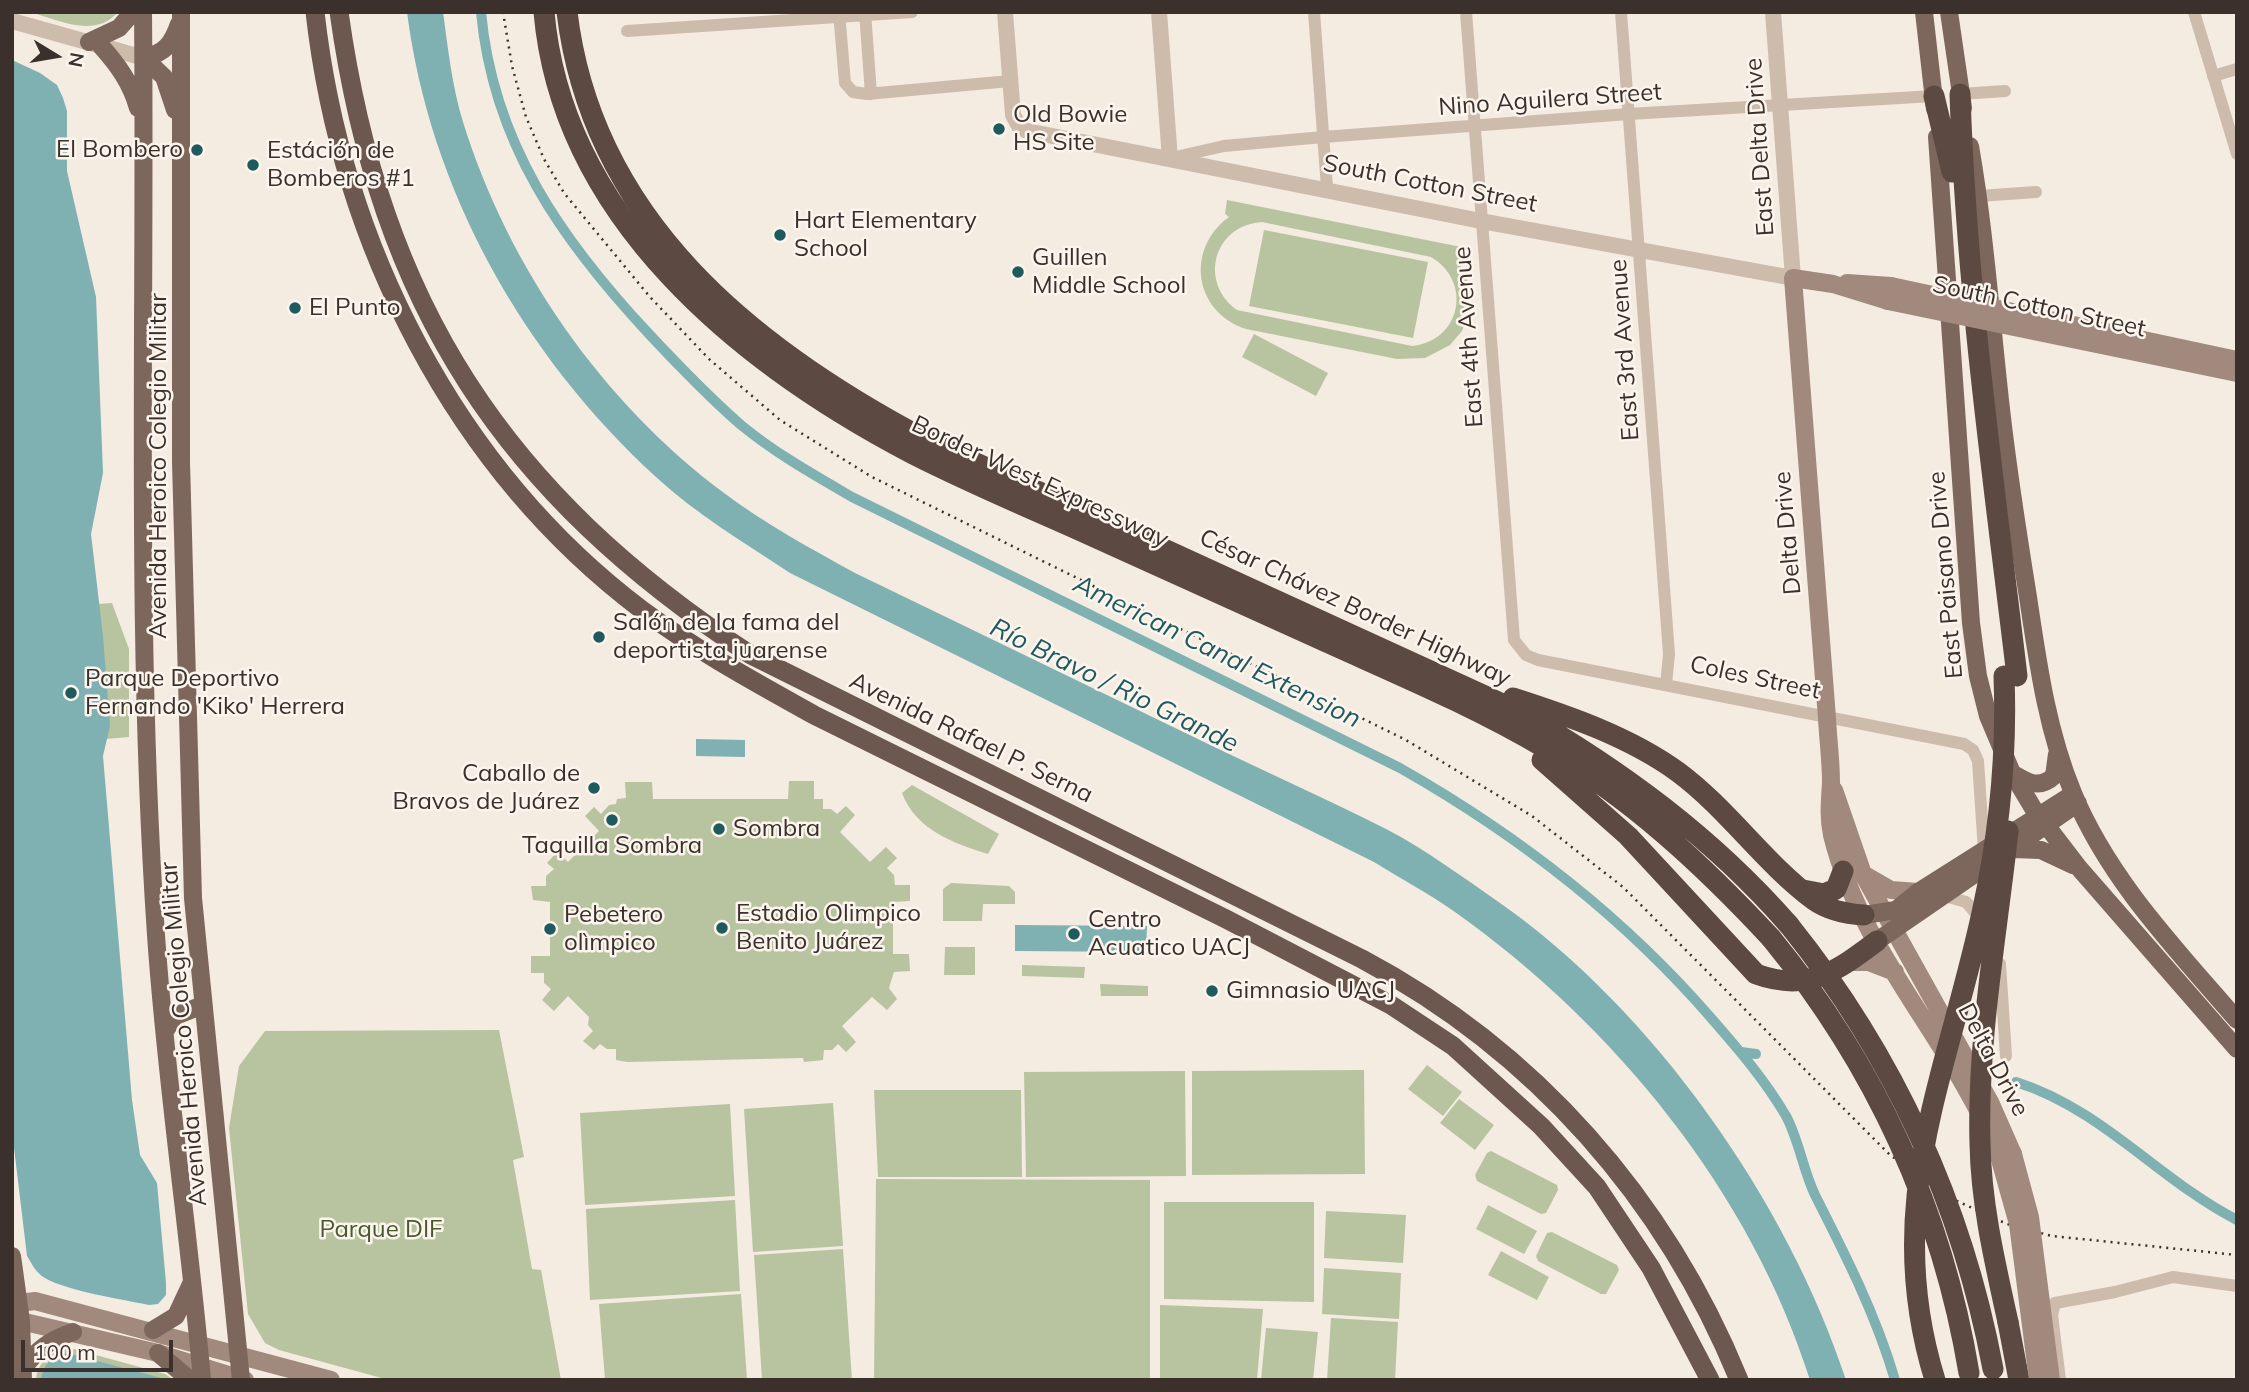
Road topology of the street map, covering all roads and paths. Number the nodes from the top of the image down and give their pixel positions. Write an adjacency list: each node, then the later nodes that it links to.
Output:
1 (133, 12): 24 (main road)
2 (144, 12): 25 (main road, Avenida Heroico Colegio Militar)
3 (315, 12): 82 (highway, Avenida Rafael P. Serna)
4 (339, 12): 96 (highway, Avenida Rafael P. Serna)
5 (544, 12): 50 (highway, Border West Expressway)
6 (567, 12): 50 (highway, César Chávez Border Highway)
7 (701, 12): 22 (street)
8 (912, 12): 18 (street)
9 (1005, 12): 28 (street)
10 (1159, 12): 40 (street)
11 (1314, 12): 38 (street)
12 (1466, 12): 36 (street, East 4th Avenue)
13 (1621, 12): 34 (street, East 3rd Avenue)
14 (1773, 12): 33 (street, East Delta Drive)
15 (1924, 12): 32 (main road, East Paisano Drive)
16 (1949, 12): 31 (main road)
17 (2194, 12): 27 (street)
18 (865, 14): 19 (street); 30 (street)
19 (839, 15): 22 (street); 30 (street)
20 (181, 17): 25 (main road); 37 (main road, Avenida Heroico Colegio Militar)
21 (12, 21): 24 (street)
22 (702, 27): 23 (street)
23 (627, 32)
24 (95, 44): 25 (street); 35 (main road)
25 (144, 58): 35 (main road, Avenida Heroico Colegio Militar); 37 (main road)
26 (2237, 69): 27 (street)
27 (2213, 76): 39 (street)
28 (1010, 81): 30 (street); 40 (street, South Cotton Street)
29 (2005, 91): 31 (street)
30 (871, 94)
31 (1960, 94): 43 (main road); 52 (highway)
32 (1934, 96): 33 (street, Nino Aguilera Street); 52 (highway); 58 (main road, East Paisano Drive)
33 (1779, 107): 34 (street, Nino Aguilera Street); 46 (street, East Delta Drive)
34 (1629, 114): 36 (street, Nino Aguilera Street); 45 (street, East 3rd Avenue)
35 (143, 122): 75 (main road, Avenida Heroico Colegio Militar)
36 (1475, 128): 38 (street, Nino Aguilera Street); 44 (street, East 4th Avenue)
37 (181, 131): 73 (main road, Avenida Heroico Colegio Militar)
38 (1323, 137): 40 (street, Nino Aguilera Street); 41 (street)
39 (2237, 154)
40 (1170, 159): 41 (street, South Cotton Street)
41 (1326, 188): 44 (street, South Cotton Street)
42 (2036, 192): 43 (street)
43 (1979, 196): 57 (main road)
44 (1481, 221): 45 (street, South Cotton Street); 51 (street, East 4th Avenue)
45 (1640, 248): 46 (street, South Cotton Street); 54 (street, East 3rd Avenue)
46 (1793, 278): 47 (main road, South Cotton Street); 56 (main road, Delta Drive)
47 (1889, 293): 48 (main road, South Cotton Street, bridge); 49 (main road, South Cotton Street, bridge)
48 (2237, 360)
49 (2237, 373)
50 (1033, 500): 53 (highway, César Chávez Border Highway)
51 (1526, 655): 54 (street, Coles Street)
52 (2010, 676): 97 (highway, bridge); 98 (highway, bridge)
53 (1433, 677): 55 (highway); 65 (highway); 89 (highway, César Chávez Border Highway, bridge)
54 (1666, 685): 56 (street, Coles Street)
55 (1472, 709): 70 (highway); 91 (highway, bridge)
56 (1827, 718): 62 (street, Coles Street); 64 (main road, Delta Drive)
57 (2056, 747): 58 (main road); 59 (main road)
58 (2012, 773): 60 (main road, East Paisano Drive); 61 (main road)
59 (2076, 798): 60 (main road); 74 (main road)
60 (2041, 820): 61 (main road); 63 (main road, East Paisano Drive)
61 (2010, 842): 62 (main road); 63 (main road)
62 (1991, 855): 66 (main road); 67 (main road); 72 (street)
63 (2079, 868): 76 (main road, East Paisano Drive)
64 (1853, 873): 65 (highway); 66 (main road); 68 (main road, Delta Drive)
65 (1803, 890): 68 (highway)
66 (1918, 892): 68 (main road)
67 (1945, 895): 69 (main road); 72 (street)
68 (1874, 915): 69 (main road, Delta Drive)
69 (1885, 936): 70 (highway); 71 (main road, Delta Drive); 78 (main road, Delta Drive)
70 (1850, 962): 71 (main road)
71 (1895, 972): 78 (main road, Delta Drive)
72 (2000, 983): 77 (street)
73 (203, 1005): 75 (main road); 87 (main road, Avenida Heroico Colegio Militar)
74 (2237, 1020)
75 (165, 1031): 80 (main road, Avenida Heroico Colegio Militar)
76 (2237, 1049)
77 (2006, 1056)
78 (2006, 1155): 99 (main road, Delta Drive, bridge); 100 (main road, Delta Drive, bridge)
79 (12, 1256): 83 (main road)
80 (192, 1281): 84 (main road); 86 (main road, Avenida Heroico Colegio Militar)
81 (2237, 1286): 101 (street)
82 (1674, 1310): 94 (highway); 95 (highway, Avenida Rafael P. Serna)
83 (16, 1312): 84 (main road); 85 (main road); 88 (main road)
84 (153, 1330): 86 (main road)
85 (73, 1332): 88 (main road); 90 (main road)
86 (199, 1343): 87 (main road); 90 (main road, Avenida Heroico Colegio Militar)
87 (239, 1356): 92 (main road, Avenida Heroico Colegio Militar); 93 (main road)
88 (23, 1374)
89 (1994, 1374)
90 (198, 1375): 92 (main road)
91 (1970, 1376)
92 (242, 1379)
93 (331, 1380)
94 (1695, 1380)
95 (1710, 1380)
96 (1740, 1380)
97 (1935, 1380)
98 (2020, 1380)
99 (2038, 1380)
100 (2051, 1380)
101 (2060, 1380)

